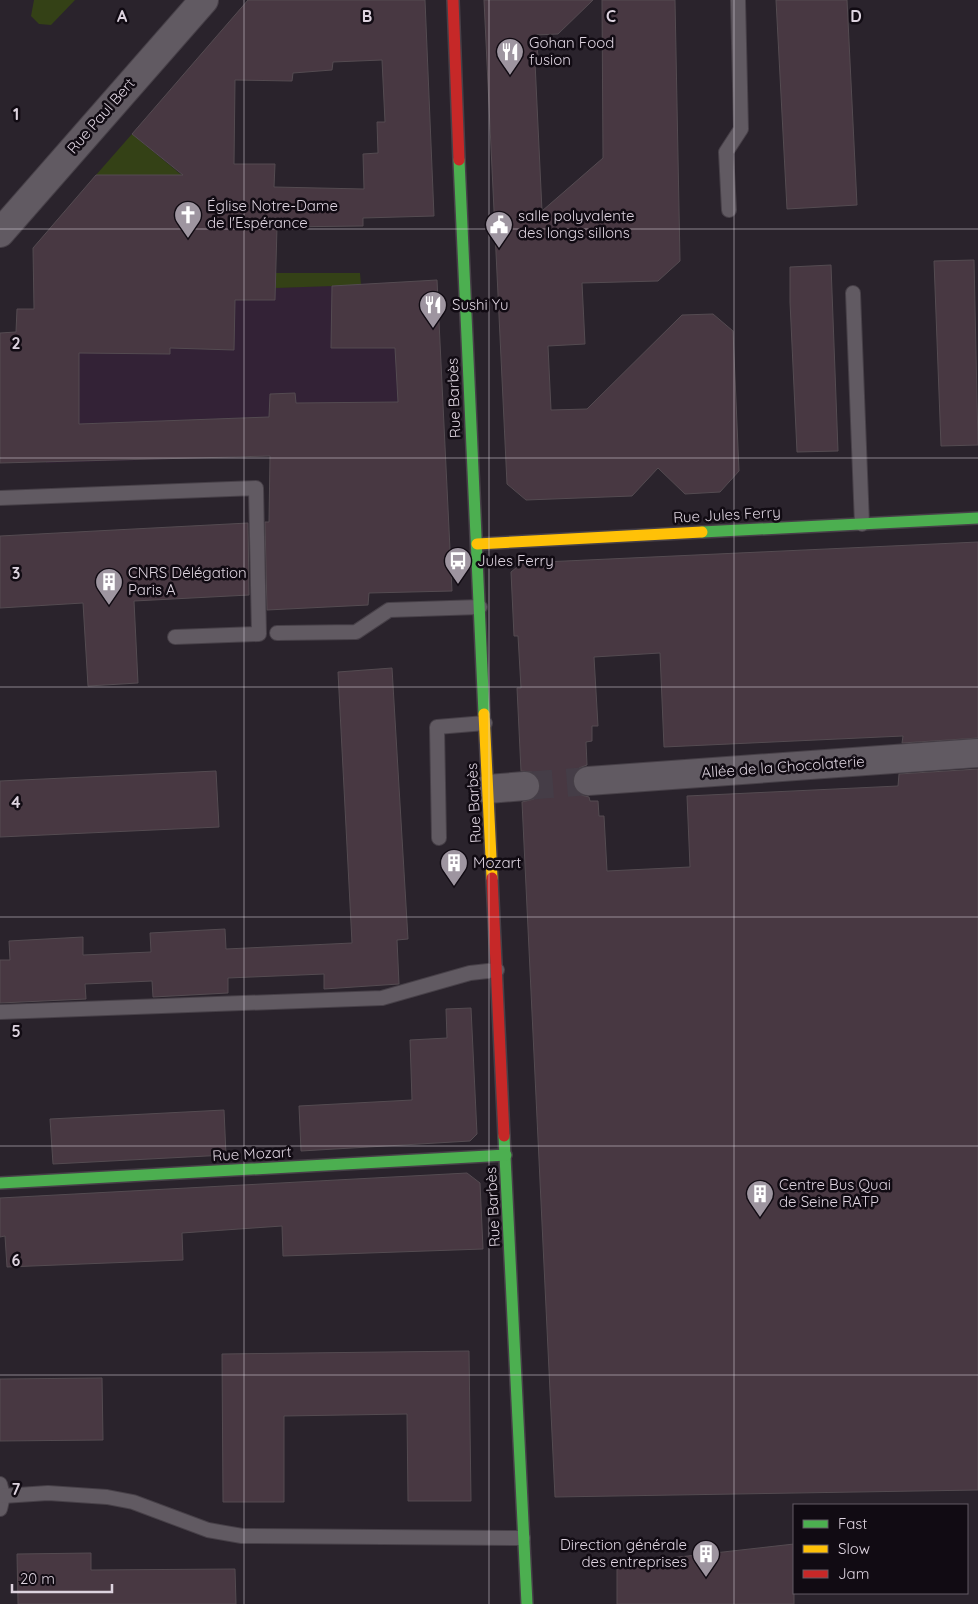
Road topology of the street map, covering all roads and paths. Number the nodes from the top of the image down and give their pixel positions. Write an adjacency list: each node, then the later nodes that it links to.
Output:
1 (204, 0): 5 (street, Rue Paul Bert)
2 (453, 0): 10 (main road, Rue Barbès)
3 (738, 0): 4 (lane)
4 (729, 210)
5 (0, 233)
6 (852, 293): 9 (lane)
7 (0, 498): 13 (lane)
8 (978, 518): 9 (main road, Rue Jules Ferry)
9 (862, 524): 10 (main road, Rue Jules Ferry)
10 (477, 544): 11 (main road, Rue Barbès)
11 (480, 607): 12 (lane); 14 (main road, Rue Barbès)
12 (276, 634)
13 (175, 637)
14 (485, 723): 18 (main road, Rue Barbès); 19 (lane)
15 (978, 753): 16 (street, Allée de la Chocolaterie)
16 (588, 781)
17 (525, 786): 18 (street)
18 (488, 789): 20 (main road, Rue Barbès)
19 (439, 838)
20 (497, 970): 21 (lane); 22 (main road, Rue Barbès)
21 (0, 1012)
22 (506, 1155): 23 (main road, Rue Mozart); 25 (main road, Rue Barbès)
23 (0, 1183)
24 (1, 1496): 25 (lane)
25 (523, 1538): 26 (main road, Rue Barbès)
26 (527, 1604)

